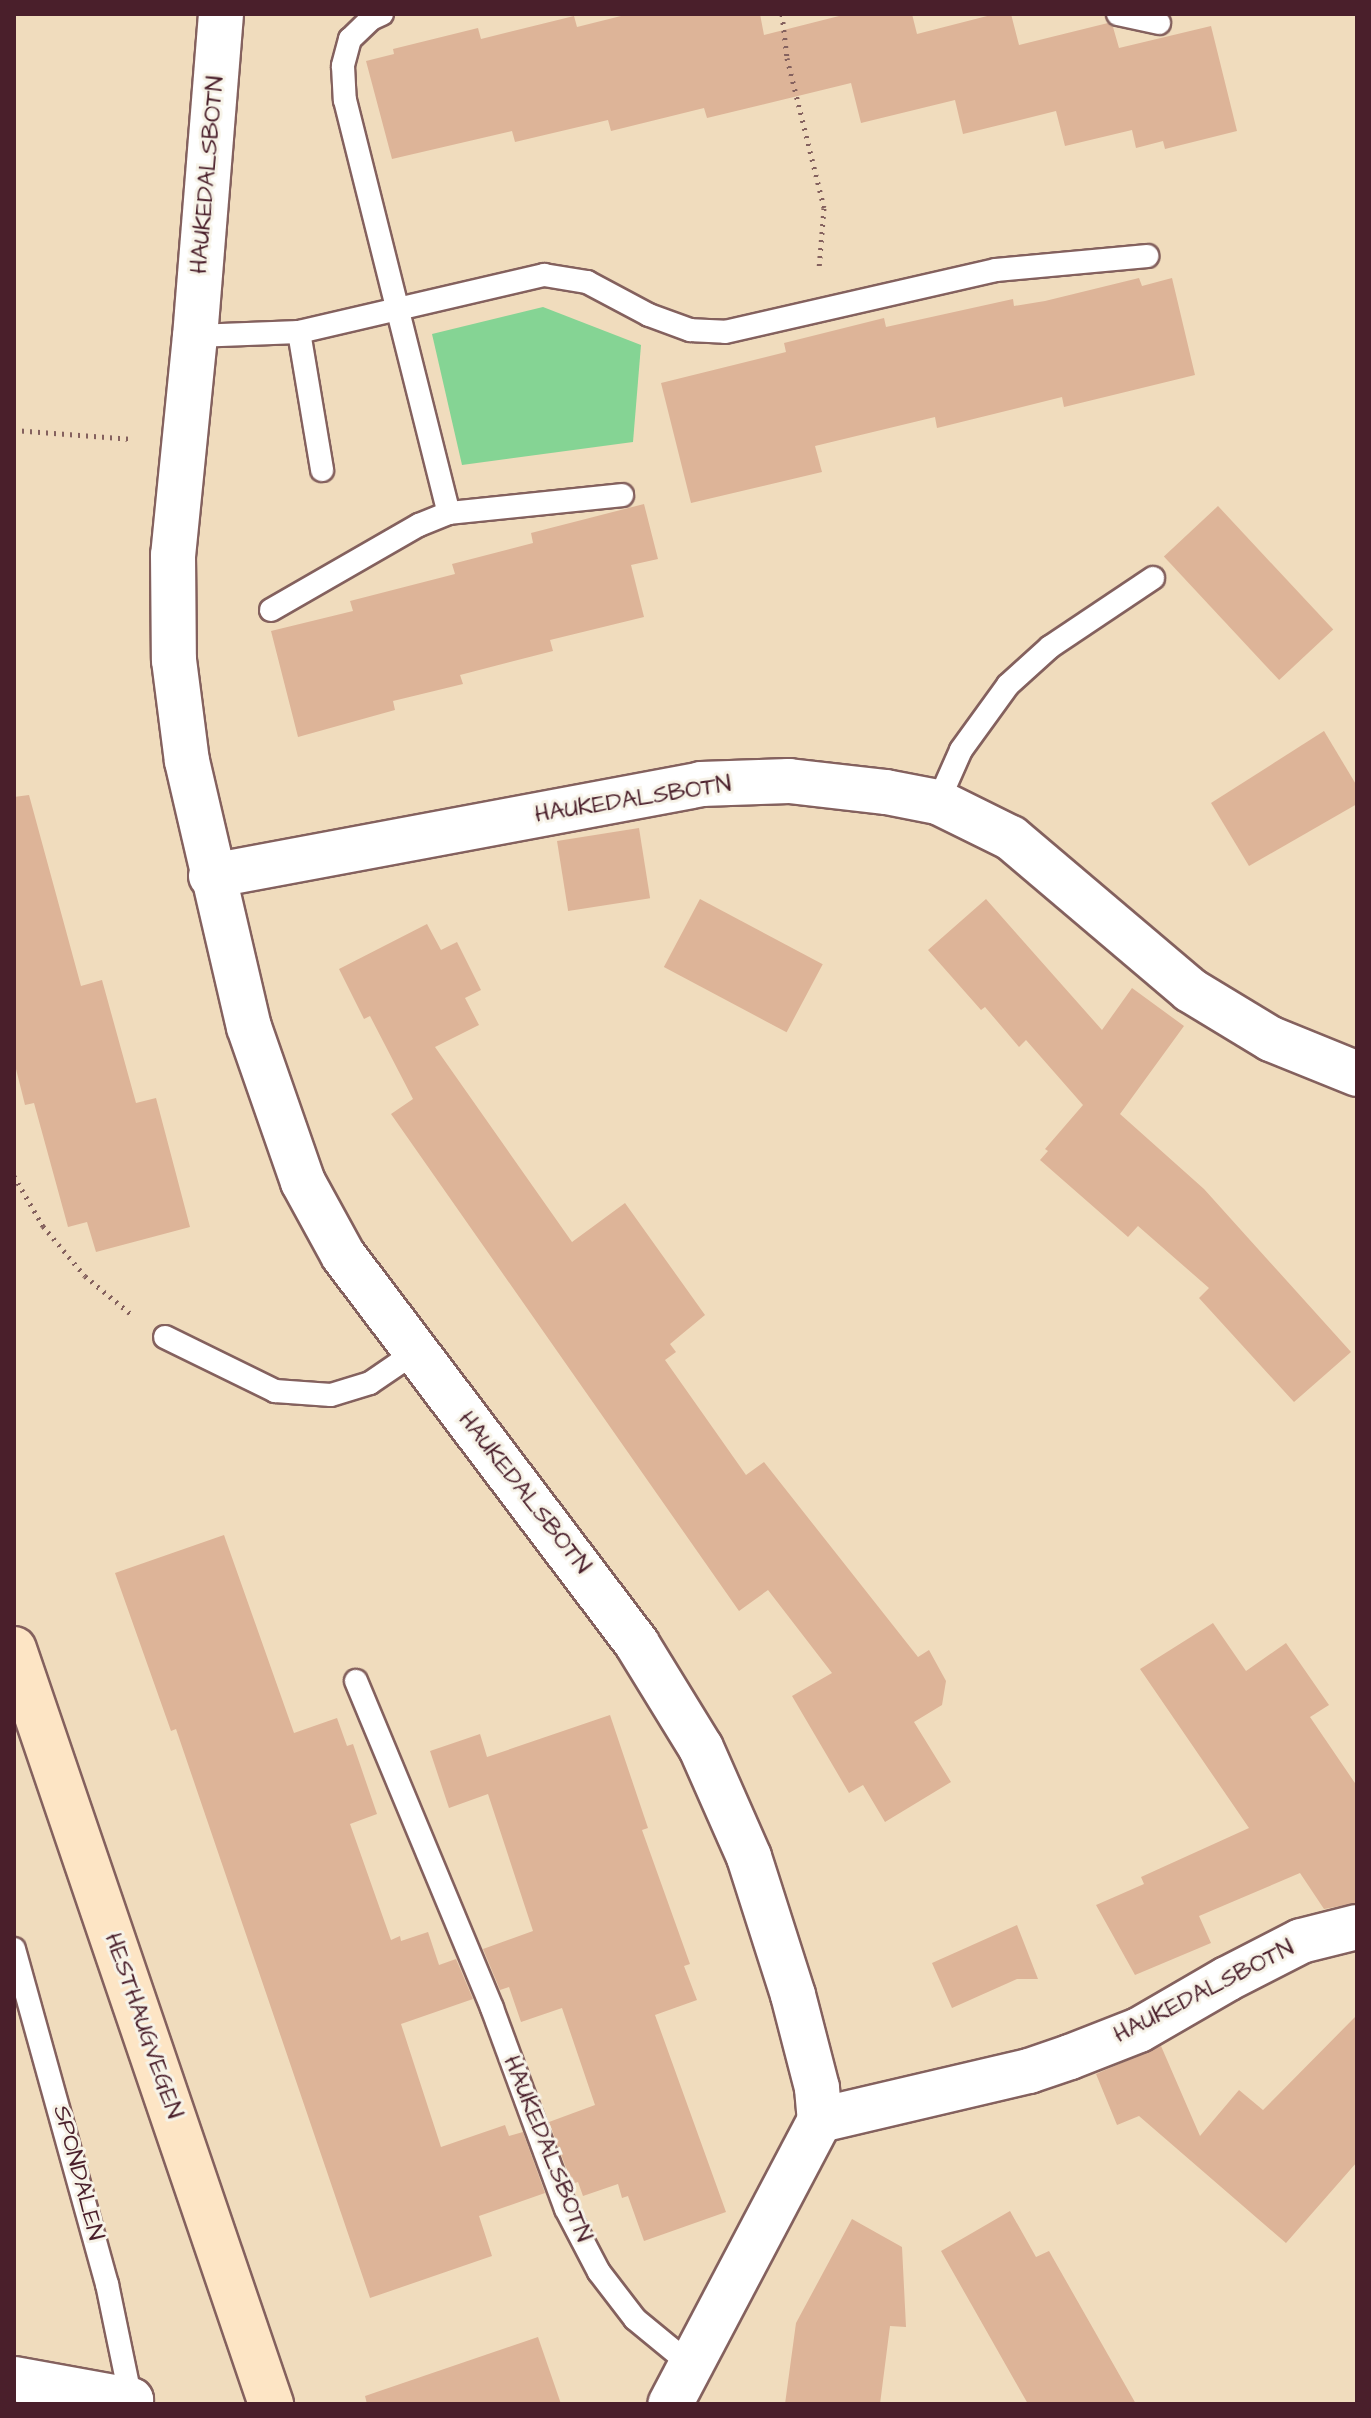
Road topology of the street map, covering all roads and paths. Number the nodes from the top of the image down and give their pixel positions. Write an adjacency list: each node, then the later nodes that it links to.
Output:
1 (221, 14): 10 (street, HAUKEDALSBOTN)
2 (382, 14): 8 (lane)
3 (782, 14): 6 (path)
4 (1118, 14): 5 (lane)
5 (1159, 23)
6 (821, 246)
7 (1147, 256): 8 (lane)
8 (398, 311): 9 (lane); 15 (lane)
9 (299, 332): 10 (lane); 13 (lane)
10 (195, 336): 19 (street, HAUKEDALSBOTN)
11 (14, 430): 12 (path)
12 (138, 439)
13 (322, 470)
14 (622, 495): 15 (lane)
15 (449, 513): 17 (lane)
16 (1153, 578): 18 (lane)
17 (271, 610)
18 (938, 802): 19 (street, HAUKEDALSBOTN); 20 (street, HAUKEDALSBOTN)
19 (211, 876): 23 (street, HAUKEDALSBOTN)
20 (1357, 1074)
21 (14, 1176): 22 (path)
22 (165, 1337): 23 (lane)
23 (414, 1353): 28 (street, HAUKEDALSBOTN)
24 (14, 1649): 32 (main road, HESTHAUGVEGEN)
25 (356, 1681): 29 (lane, HAUKEDALSBOTN)
26 (1357, 1927): 28 (street, HAUKEDALSBOTN)
27 (14, 1949): 31 (lane, SPONDALEN)
28 (820, 2120): 29 (street)
29 (691, 2365): 33 (street)
30 (14, 2379): 31 (street, SPONDALEN)
31 (131, 2402)
32 (271, 2404)
33 (670, 2404)

